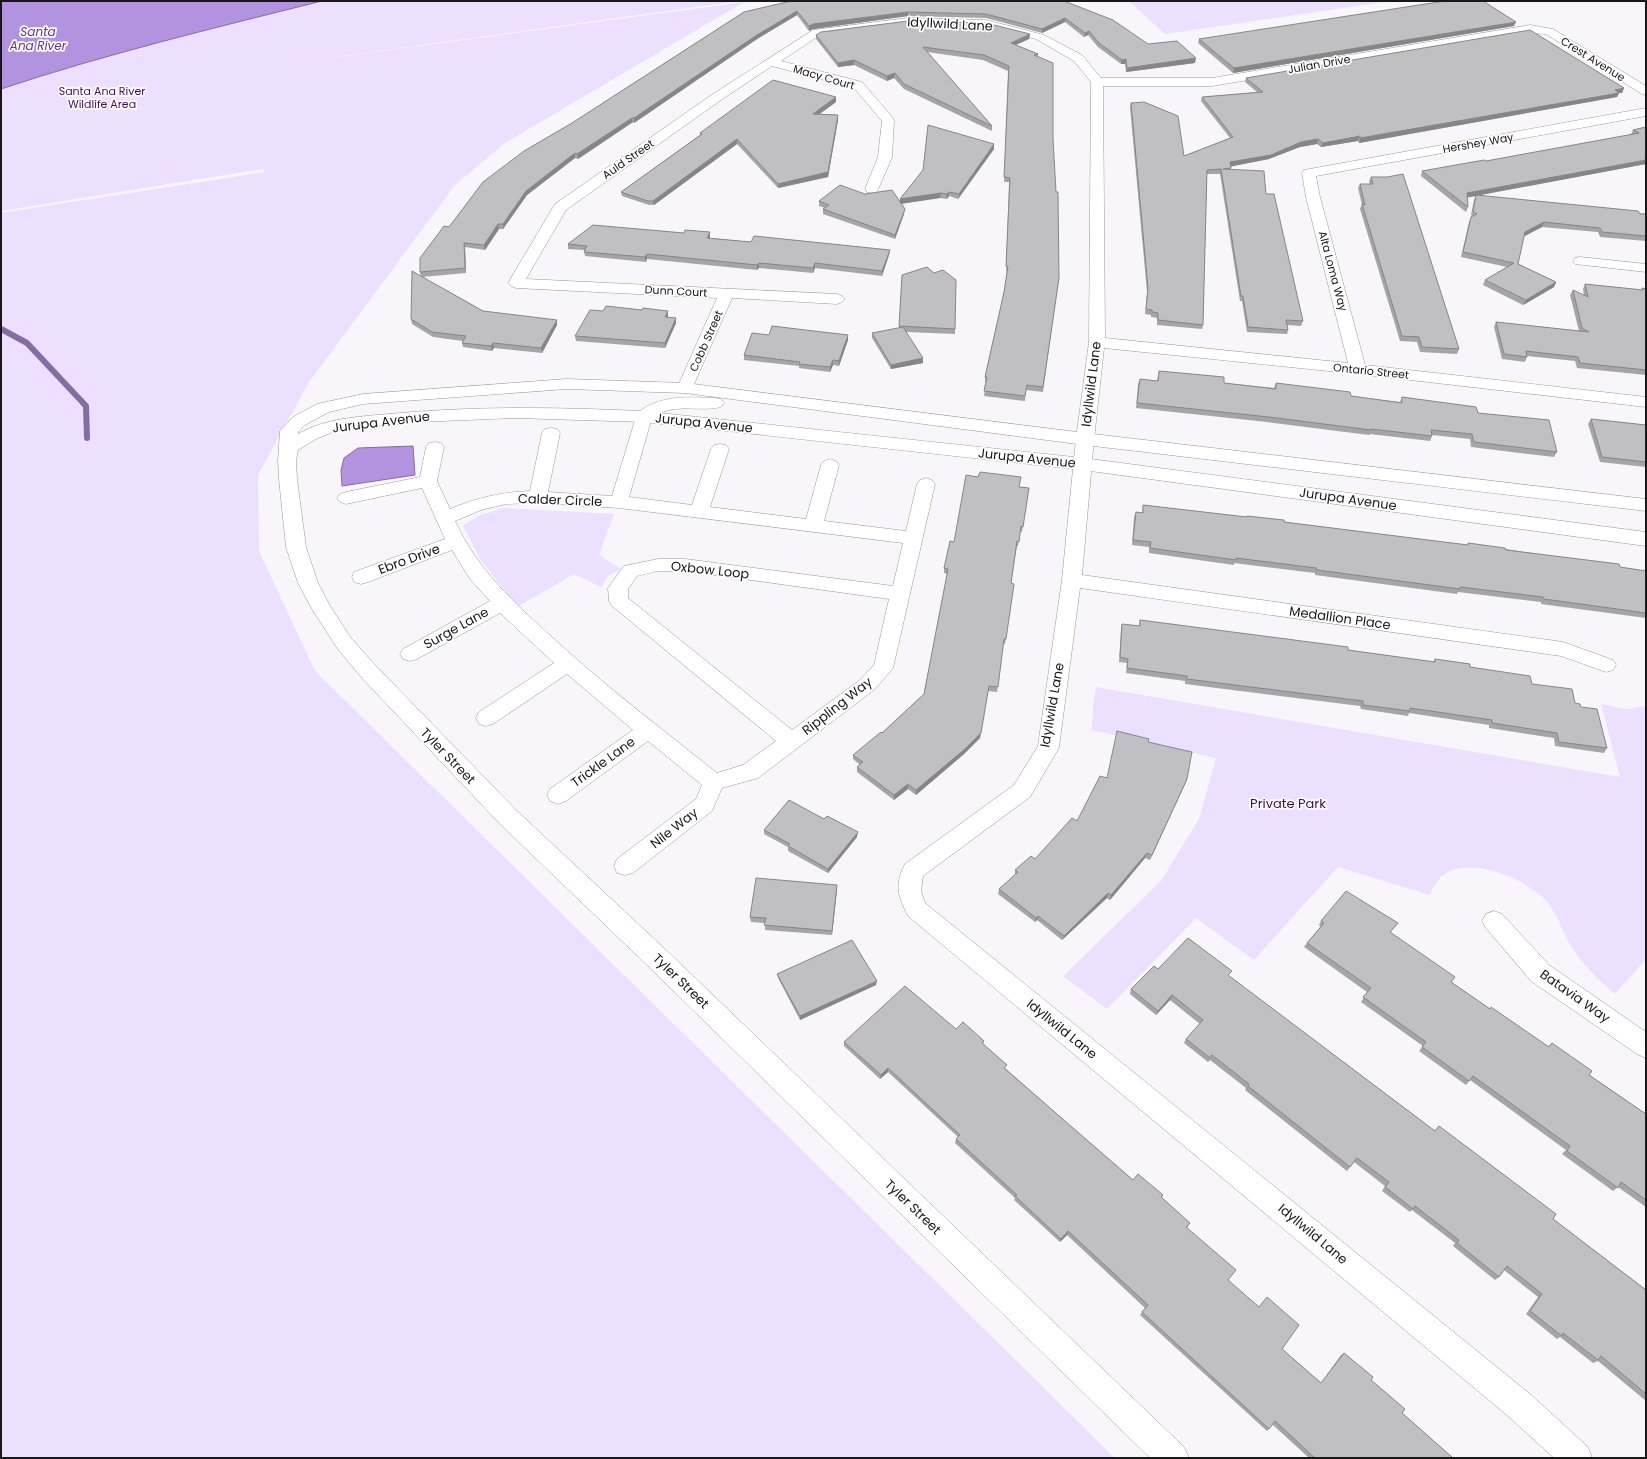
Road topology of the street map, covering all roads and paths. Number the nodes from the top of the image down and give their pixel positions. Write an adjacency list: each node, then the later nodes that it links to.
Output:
1 (1540, 29): 3 (street, Julian Drive); 4 (street, Crest Avenue)
2 (770, 62): 3 (street, Idyllwild Lane); 7 (street, Macy Court); 10 (street, Auld Street)
3 (1097, 82): 13 (street, Idyllwild Lane)
4 (1646, 91)
5 (1646, 112): 6 (street, Hershey Way)
6 (1309, 173): 14 (street, Alta Loma Way)
7 (872, 189)
8 (1580, 261): 9 (street)
9 (1646, 268)
10 (516, 283): 11 (street, Dunn Court)
11 (726, 294): 12 (street, Dunn Court); 15 (street, Cobb Street)
12 (837, 299)
13 (1096, 342): 14 (street, Ontario Street); 20 (street, Idyllwild Lane)
14 (1358, 369): 17 (street, Ontario Street)
15 (686, 388): 16 (main road, Jurupa Avenue); 22 (main road, Jurupa Avenue)
16 (770, 399): 18 (main road); 20 (main road, Jurupa Avenue)
17 (1646, 402)
18 (644, 418): 22 (main road, Jurupa Avenue); 24 (main road, Jurupa Avenue); 30 (street)
19 (551, 433): 28 (street)
20 (1085, 438): 24 (street, Idyllwild Lane); 31 (main road, Jurupa Avenue)
21 (435, 447): 26 (street)
22 (289, 448): 53 (main road, Tyler Street)
23 (720, 449): 32 (street)
24 (1083, 464): 36 (main road, Jurupa Avenue); 39 (street, Idyllwild Lane)
25 (830, 465): 34 (street)
26 (428, 481): 29 (street); 33 (street)
27 (926, 484): 35 (street, Rippling Way)
28 (538, 497): 30 (street, Calder Circle); 33 (street, Calder Circle)
29 (346, 498)
30 (619, 502): 32 (street, Calder Circle)
31 (1646, 505)
32 (699, 512): 34 (street, Calder Circle)
33 (445, 518): 37 (street)
34 (813, 526): 35 (street, Calder Circle)
35 (913, 538): 40 (street, Rippling Way)
36 (1646, 539)
37 (456, 542): 38 (street, Ebro Drive); 41 (street)
38 (361, 577)
39 (1072, 580): 44 (street, Medallion Place); 54 (street, Idyllwild Lane)
40 (900, 594): 47 (street, Rippling Way); 47 (street, Oxbow Loop)
41 (502, 603): 42 (street, Surge Lane); 43 (street)
42 (410, 654)
43 (568, 664): 45 (street); 46 (street)
44 (1606, 665)
45 (486, 718)
46 (648, 730): 48 (street); 49 (street, Trickle Lane)
47 (791, 741): 48 (street, Rippling Way)
48 (714, 782): 50 (street, Nile Way)
49 (558, 795)
50 (625, 866)
51 (1494, 921): 52 (street, Batavia Way)
52 (1646, 1046)
53 (1173, 1458)
54 (1577, 1458)

